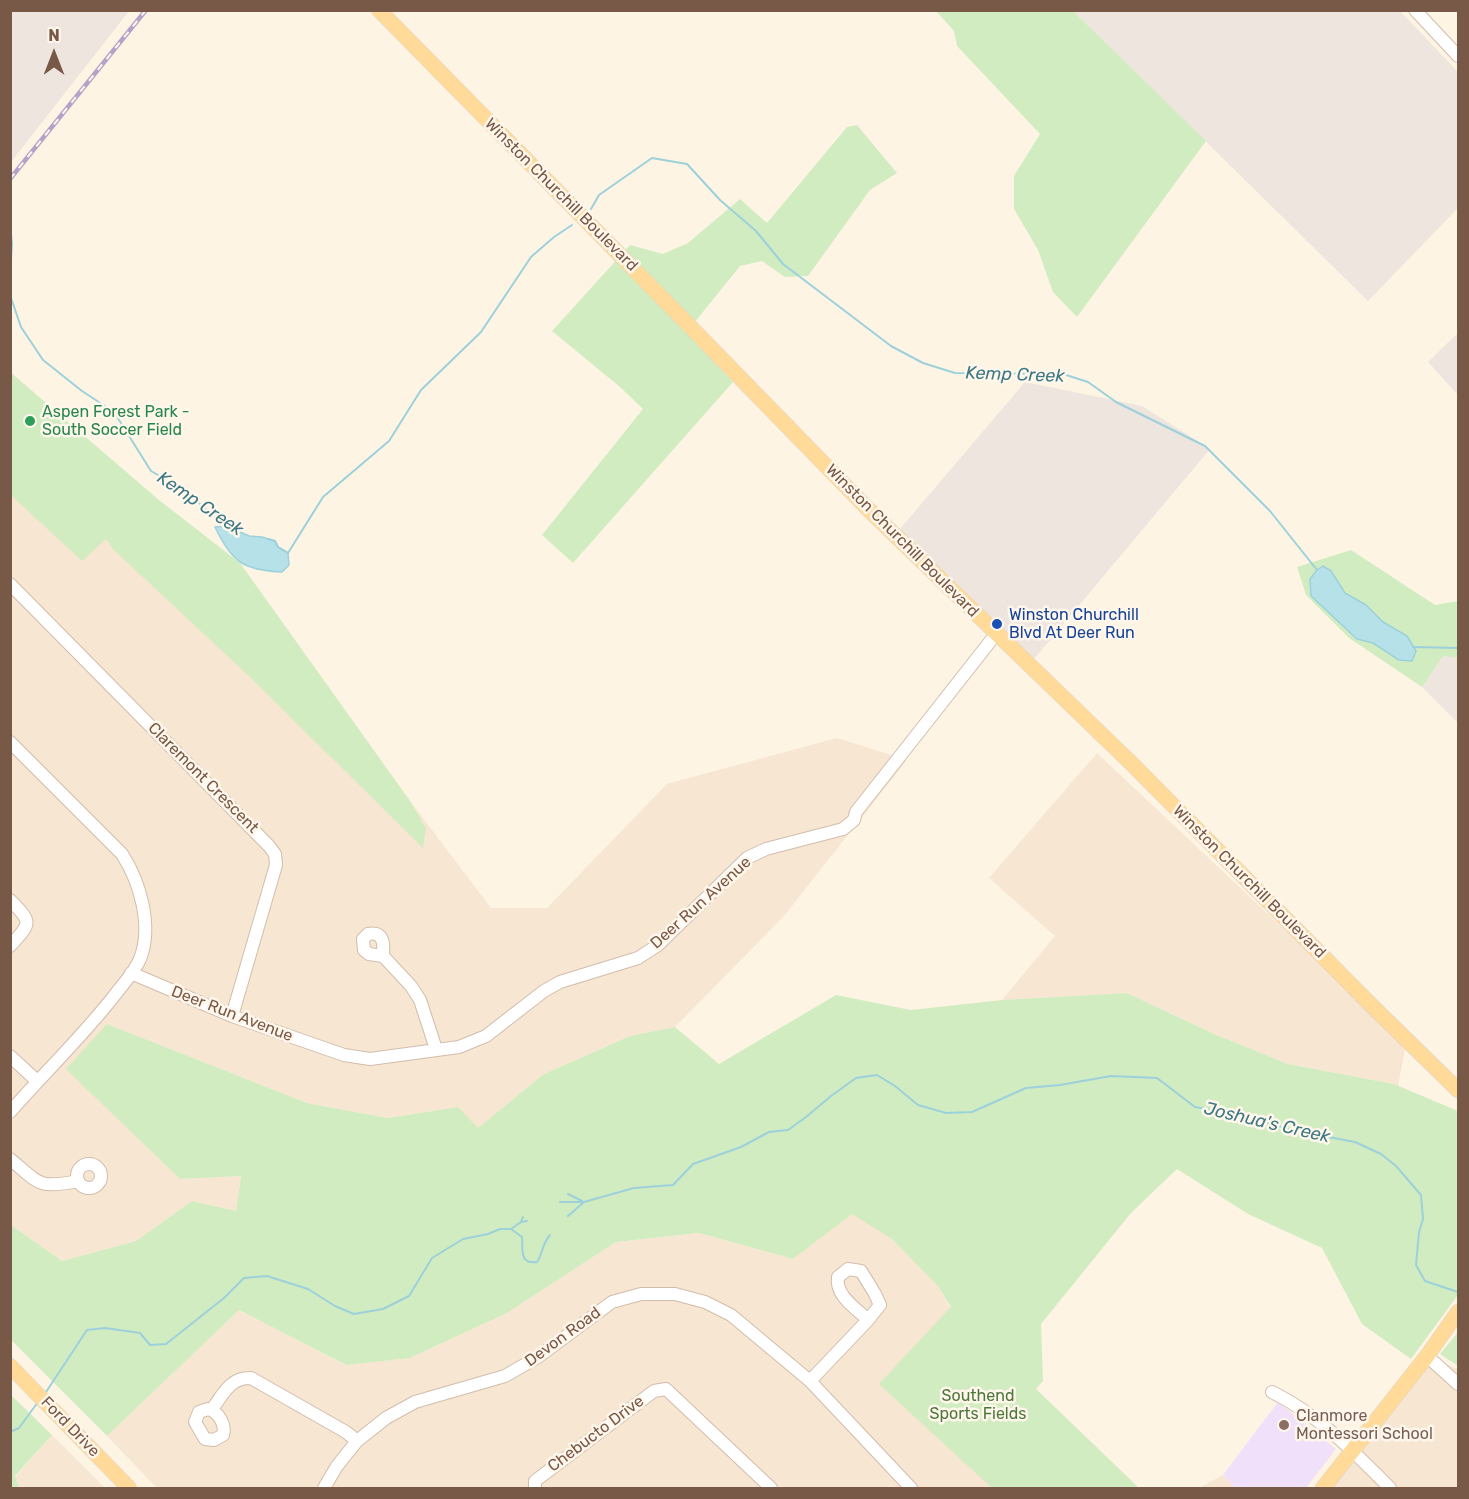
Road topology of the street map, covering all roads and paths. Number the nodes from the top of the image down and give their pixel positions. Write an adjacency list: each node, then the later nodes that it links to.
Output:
1 (379, 10): 5 (main road, Winston Churchill Boulevard)
2 (1415, 10): 3 (street)
3 (1458, 56)
4 (10, 584): 11 (street, Claremont Crescent)
5 (996, 634): 12 (street, Deer Run Avenue); 15 (main road, Winston Churchill Boulevard)
6 (10, 742): 10 (street)
7 (10, 900): 8 (street)
8 (10, 946)
9 (383, 956): 12 (street)
10 (131, 973): 11 (street, Deer Run Avenue); 14 (street)
11 (232, 1016): 12 (street, Deer Run Avenue)
12 (436, 1049)
13 (10, 1056): 14 (street)
14 (37, 1081): 16 (street)
15 (1458, 1090)
16 (10, 1112)
17 (10, 1159): 18 (street)
18 (78, 1181)
19 (1457, 1314): 21 (main road)
20 (868, 1320): 23 (street)
21 (1427, 1356): 24 (street); 28 (main road)
22 (10, 1366): 29 (main road, Ford Drive)
23 (810, 1381): 27 (street, Devon Road); 33 (street, Devon Road)
24 (1458, 1384)
25 (1272, 1392): 28 (street)
26 (212, 1409): 27 (street)
27 (357, 1441): 30 (street, Devon Road)
28 (1354, 1450): 34 (main road); 35 (street)
29 (129, 1488)
30 (324, 1488)
31 (535, 1488): 32 (street, Chebucto Drive)
32 (771, 1488)
33 (911, 1488)
34 (1323, 1488)
35 (1390, 1488)

